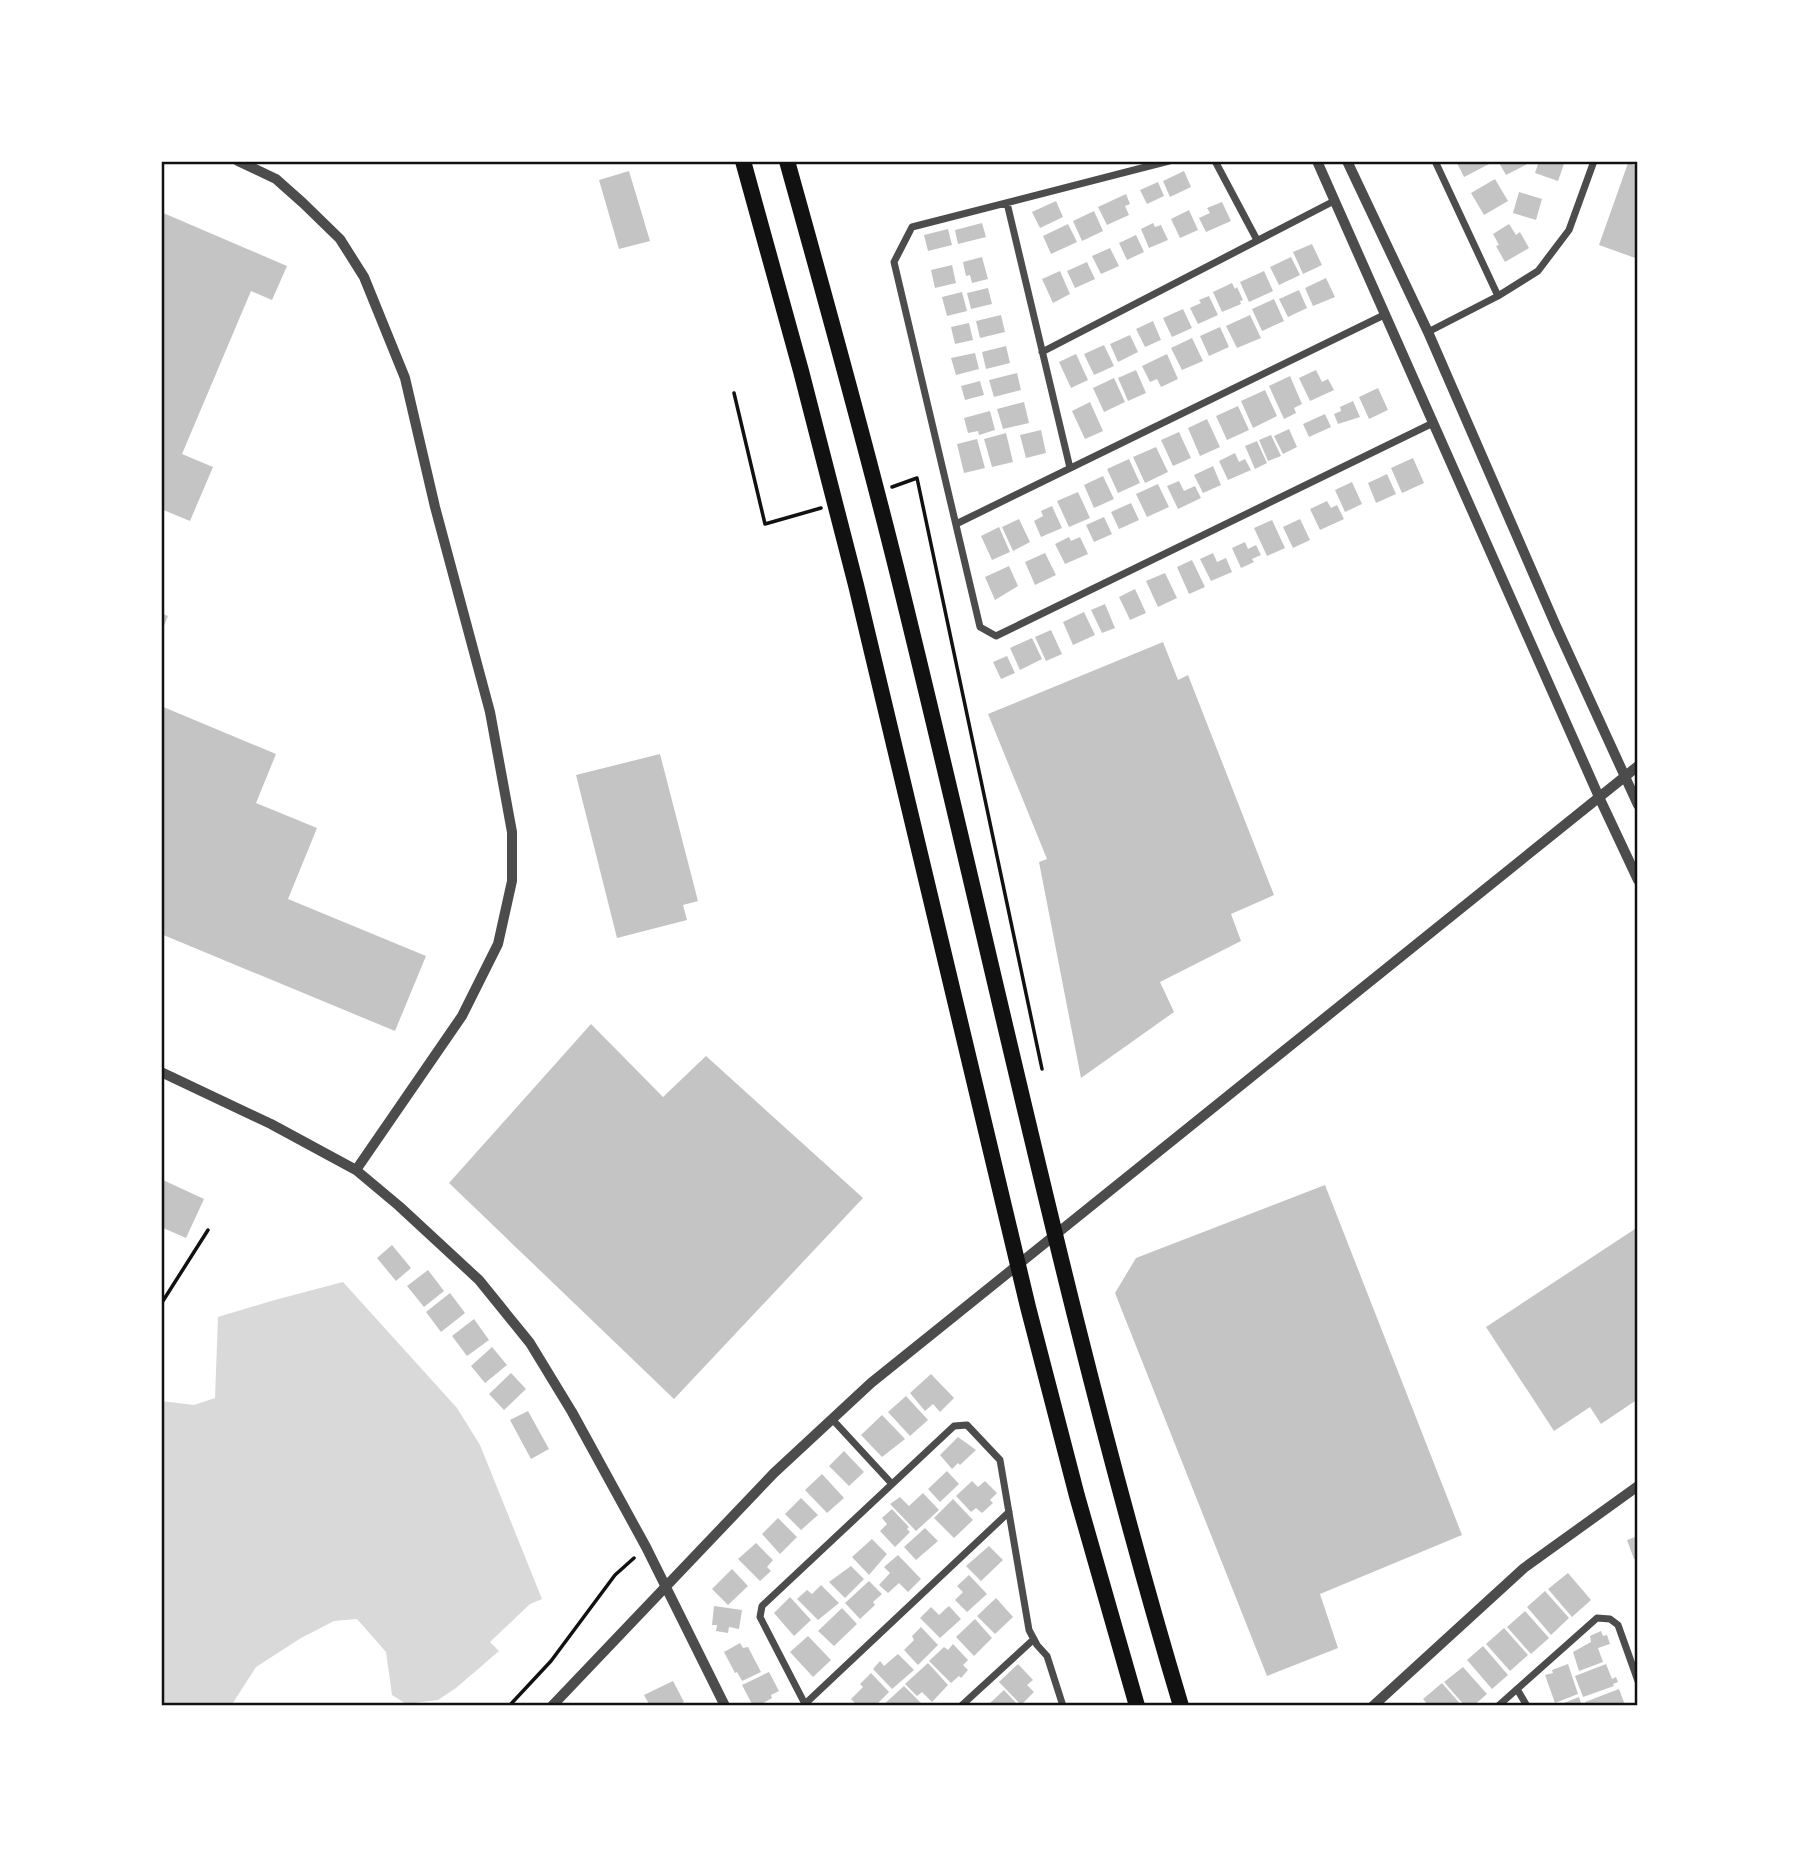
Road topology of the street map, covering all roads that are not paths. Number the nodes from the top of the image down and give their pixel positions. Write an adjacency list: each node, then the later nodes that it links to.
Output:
1 (238, 161): 26 (street)
2 (743, 161): 40 (highway)
3 (787, 161): 41 (highway)
4 (1169, 161): 11 (street)
5 (1215, 161): 12 (street)
6 (1317, 161): 10 (street)
7 (1347, 161): 15 (street)
8 (1435, 161): 13 (street)
9 (1594, 161): 13 (street)
10 (1334, 201): 12 (street); 14 (street)
11 (1007, 202): 16 (street); 19 (street)
12 (1257, 240): 16 (street)
13 (1498, 296): 15 (street)
14 (1386, 314): 17 (street); 18 (street)
15 (1428, 332): 21 (street)
16 (1042, 352): 18 (street)
17 (1433, 423): 19 (street); 22 (street)
18 (1070, 468): 19 (street)
19 (956, 524)
20 (1638, 766): 21 (street)
21 (1625, 776): 22 (street); 23 (street)
22 (1599, 797): 24 (street); 27 (street)
23 (1638, 805)
24 (1638, 880)
25 (161, 1072): 26 (street)
26 (356, 1170): 31 (street)
27 (832, 1419): 28 (street); 31 (street)
28 (891, 1484): 30 (street); 35 (street)
29 (1638, 1486): 42 (street)
30 (1009, 1512): 32 (street); 35 (street)
31 (666, 1588): 36 (street); 37 (street)
32 (1034, 1639): 38 (street); 39 (street)
33 (1638, 1681): 34 (street)
34 (1517, 1689): 43 (street); 44 (street)
35 (806, 1705)
36 (552, 1706)
37 (725, 1706)
38 (961, 1706)
39 (1063, 1706)
40 (1137, 1706)
41 (1181, 1706)
42 (1373, 1706)
43 (1498, 1706)
44 (1527, 1706)

